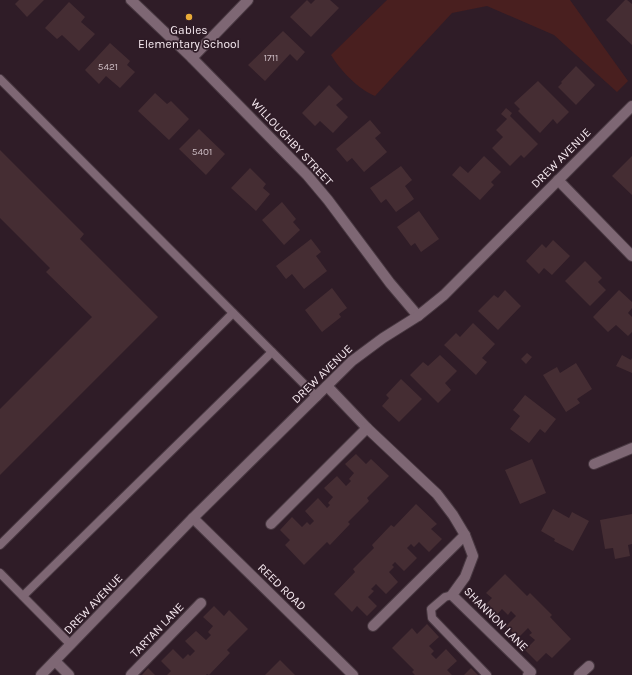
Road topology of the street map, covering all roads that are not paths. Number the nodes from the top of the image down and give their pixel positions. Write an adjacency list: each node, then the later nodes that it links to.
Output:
1 (131, 0): 3 (street, WILLOUGHBY STREET)
2 (248, 0): 3 (street)
3 (192, 58): 9 (street, WILLOUGHBY STREET)
4 (0, 79): 8 (lane)
5 (632, 106): 6 (street, DREW AVENUE)
6 (558, 180): 7 (street); 9 (street, DREW AVENUE)
7 (632, 256)
8 (233, 312): 10 (lane); 19 (lane)
9 (418, 316): 11 (street, DREW AVENUE)
10 (272, 352): 12 (lane); 22 (lane)
11 (327, 386): 12 (street, DREW AVENUE); 13 (street, SHANNON LANE)
12 (317, 397): 16 (street, DREW AVENUE)
13 (367, 428): 17 (street); 18 (street, SHANNON LANE)
14 (632, 448): 15 (street)
15 (594, 464)
16 (193, 518): 25 (street, DREW AVENUE); 31 (street, REED ROAD)
17 (271, 524)
18 (464, 534): 21 (street, SHANNON LANE); 24 (street)
19 (0, 545)
20 (0, 573): 22 (lane)
21 (452, 595): 32 (lane); 33 (street, SHANNON LANE)
22 (23, 596): 25 (lane)
23 (201, 604): 30 (street, TARTAN LANE)
24 (373, 626)
25 (71, 644): 26 (street, DREW AVENUE)
26 (55, 661): 28 (street, DREW AVENUE); 29 (street)
27 (589, 666): 34 (street)
28 (41, 675)
29 (69, 675)
30 (131, 675)
31 (353, 675)
32 (487, 675)
33 (528, 675)
34 (580, 675)

